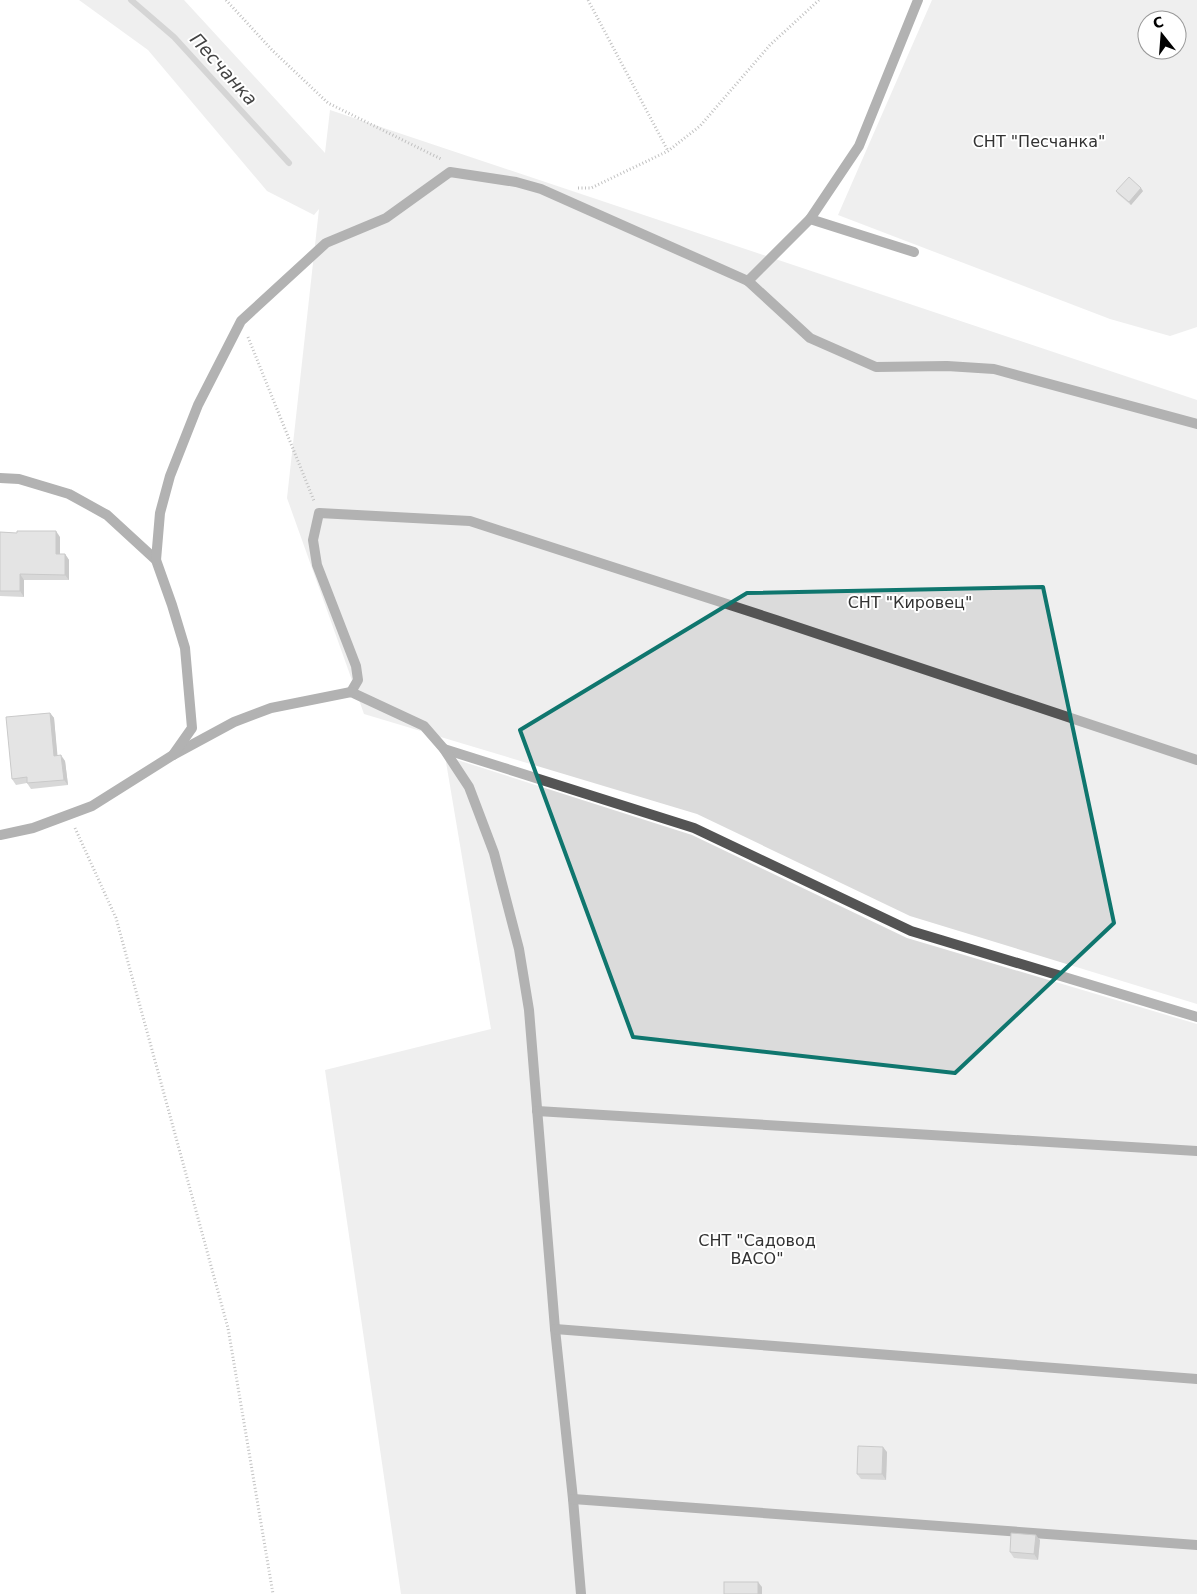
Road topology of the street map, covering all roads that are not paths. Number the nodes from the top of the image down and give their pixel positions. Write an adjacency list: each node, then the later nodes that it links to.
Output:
1 (918, 0): 2 (street)
2 (810, 219): 3 (street); 4 (street)
3 (914, 252)
4 (748, 281): 5 (street); 7 (street)
5 (1197, 424)
6 (0, 478): 7 (street)
7 (156, 560): 10 (street)
8 (351, 692): 9 (street); 10 (street); 11 (street)
9 (444, 749): 13 (street); 14 (street)
10 (173, 755): 12 (street)
11 (1197, 760)
12 (0, 835)
13 (1197, 1017)
14 (538, 1111): 15 (street); 16 (street)
15 (1197, 1151)
16 (555, 1329): 17 (street); 18 (street)
17 (1197, 1379)
18 (573, 1499): 19 (street); 20 (street)
19 (1197, 1545)
20 (581, 1594)

